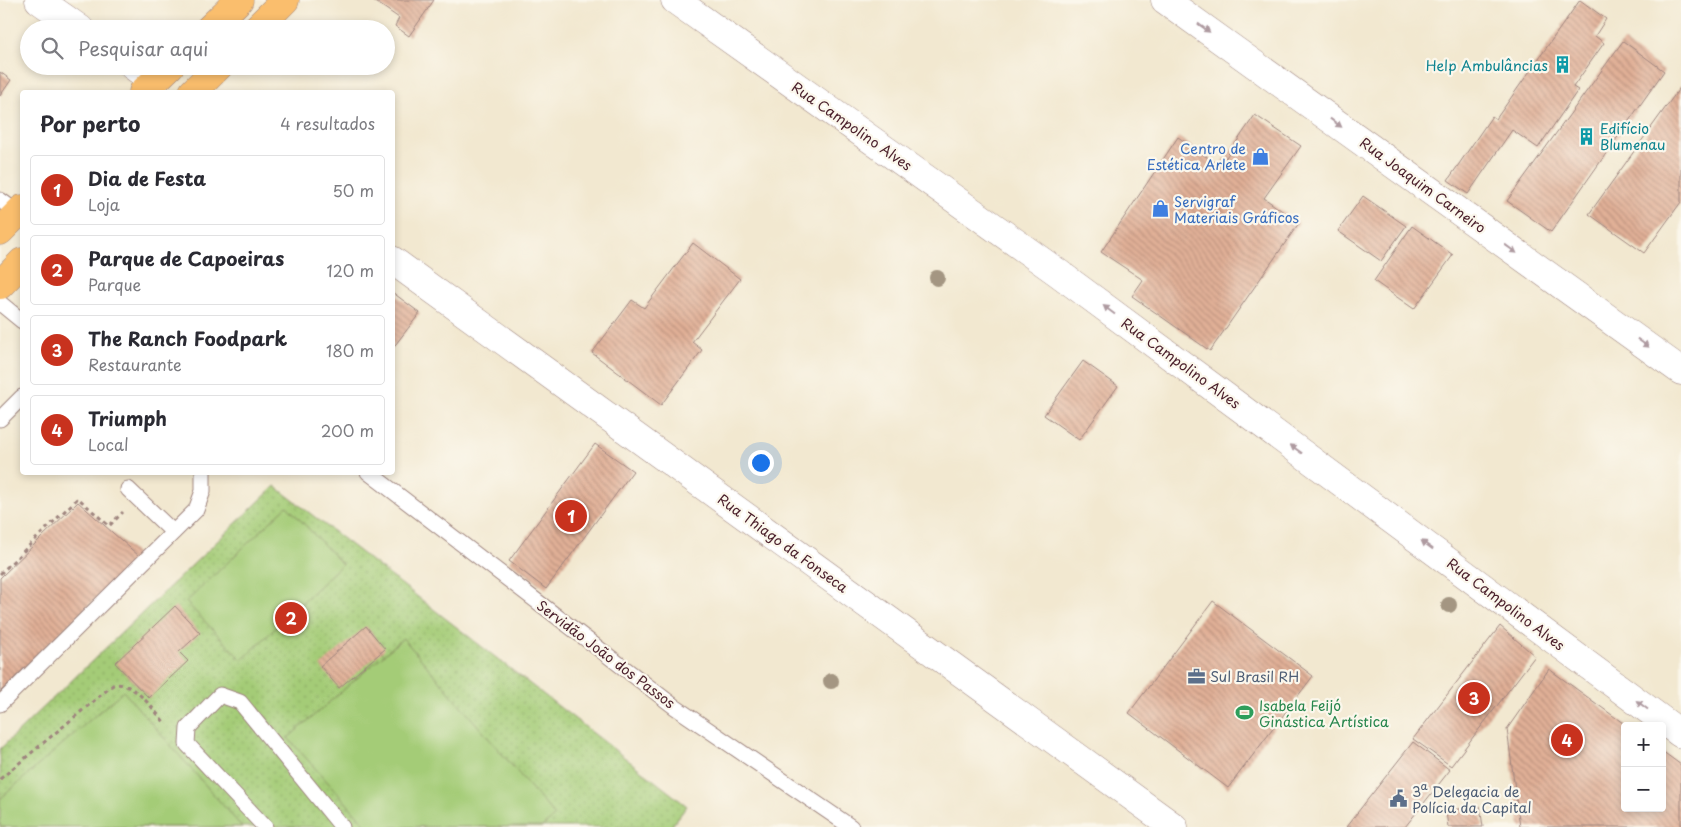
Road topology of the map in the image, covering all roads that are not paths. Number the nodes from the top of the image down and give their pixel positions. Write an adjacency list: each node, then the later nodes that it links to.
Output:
1 (39, 0): 6 (street)
2 (239, 0): 7 (main road)
3 (285, 0): 8 (main road)
4 (675, 0): 24 (street, Rua Campolino Alves, one-way to 4)
5 (1165, 0): 16 (street, Rua Joaquim Carneiro, one-way to 16)
6 (67, 20)
7 (218, 20)
8 (265, 20)
9 (210, 75): 10 (main road)
10 (195, 90)
11 (395, 262): 28 (street, Rua Thiago da Fonseca)
12 (20, 264): 13 (main road)
13 (0, 285)
14 (0, 303): 15 (lane)
15 (20, 319)
16 (1681, 371)
17 (20, 399): 18 (lane)
18 (0, 419)
19 (203, 475): 22 (lane)
20 (372, 475): 27 (lane, Servidão João dos Passos)
21 (133, 493): 22 (lane)
22 (173, 532): 23 (lane)
23 (0, 704)
24 (1681, 734)
25 (265, 827): 26 (lane)
26 (342, 827)
27 (850, 827)
28 (1174, 827)

